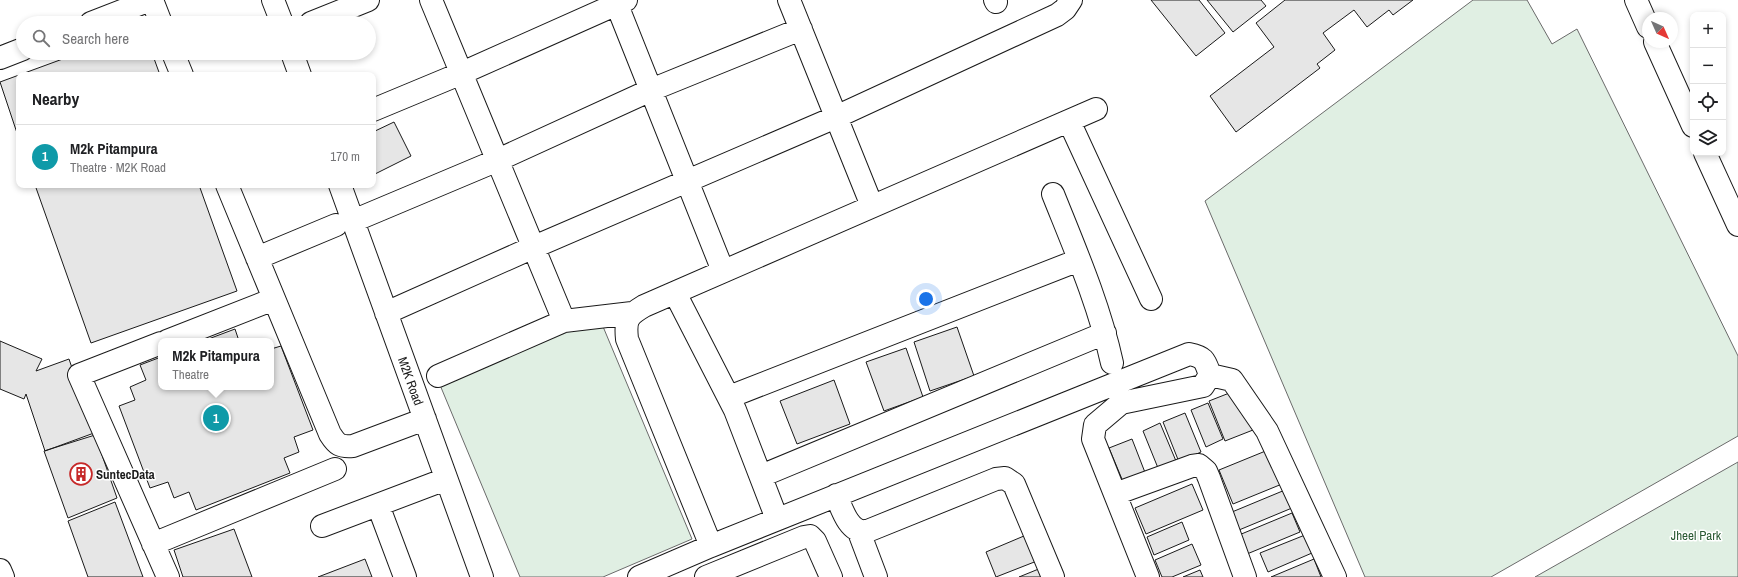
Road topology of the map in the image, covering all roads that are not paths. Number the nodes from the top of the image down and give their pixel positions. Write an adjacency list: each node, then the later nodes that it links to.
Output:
1 (151, 0): 10 (street); 11 (street)
2 (273, 0): 12 (street)
3 (368, 0): 13 (street)
4 (431, 0): 22 (street)
5 (789, 0): 14 (street)
6 (1071, 0): 26 (street)
7 (1636, 0): 9 (street)
8 (619, 1): 22 (street); 23 (street)
9 (1642, 13)
10 (109, 16)
11 (158, 16)
12 (279, 16)
13 (328, 16)
14 (801, 29): 23 (street); 26 (street)
15 (1658, 48): 27 (street)
16 (16, 52): 17 (street)
17 (0, 58)
18 (176, 60): 20 (street)
19 (295, 60): 21 (street)
20 (181, 72)
21 (299, 72)
22 (462, 73): 24 (street); 30 (street)
23 (651, 90): 30 (street); 31 (street)
24 (376, 109)
25 (1096, 109): 28 (street)
26 (836, 117): 31 (street); 35 (street)
27 (1690, 120)
28 (1069, 121): 35 (street); 44 (street)
29 (1706, 156): 37 (street)
30 (498, 160): 36 (street); 38 (street)
31 (687, 180): 38 (street); 41 (street)
32 (228, 188): 39 (street)
33 (340, 188): 36 (street, M2K Road)
34 (1053, 194): 40 (street)
35 (872, 206): 41 (street)
36 (344, 223): 39 (street); 45 (street, M2K Road)
37 (1738, 225)
38 (534, 247): 45 (street); 47 (street)
39 (257, 258): 43 (street)
40 (1079, 260): 48 (street); 54 (street)
41 (723, 271): 42 (street)
42 (675, 293): 46 (street); 54 (street)
43 (274, 299): 49 (street); 55 (street)
44 (1151, 299)
45 (386, 313): 55 (street, M2K Road)
46 (632, 313): 47 (street); 66 (street)
47 (564, 321): 53 (street)
48 (1105, 333): 51 (street); 57 (street)
49 (175, 338)
50 (158, 344): 65 (street)
51 (1112, 363)
52 (1207, 368): 59 (street); 60 (street); 80 (street)
53 (438, 376)
54 (729, 397): 57 (street)
55 (425, 420): 58 (street, M2K Road)
56 (335, 469): 65 (street)
57 (760, 476): 62 (street)
58 (446, 479): 61 (street); 72 (street, M2K Road)
59 (1115, 494): 78 (street); 79 (street)
60 (836, 495): 62 (street); 64 (street)
61 (378, 505): 63 (street); 71 (street)
62 (777, 519): 66 (street)
63 (322, 526)
64 (859, 532): 76 (street); 77 (street)
65 (153, 544): 70 (street)
66 (711, 546): 67 (street)
67 (681, 569): 73 (street)
68 (0, 570): 69 (street)
69 (3, 577)
70 (168, 577)
71 (405, 577)
72 (482, 577)
73 (638, 577)
74 (706, 577): 75 (street)
75 (831, 577)
76 (876, 577)
77 (1054, 577)
78 (1148, 577)
79 (1245, 577)
80 (1335, 577)

